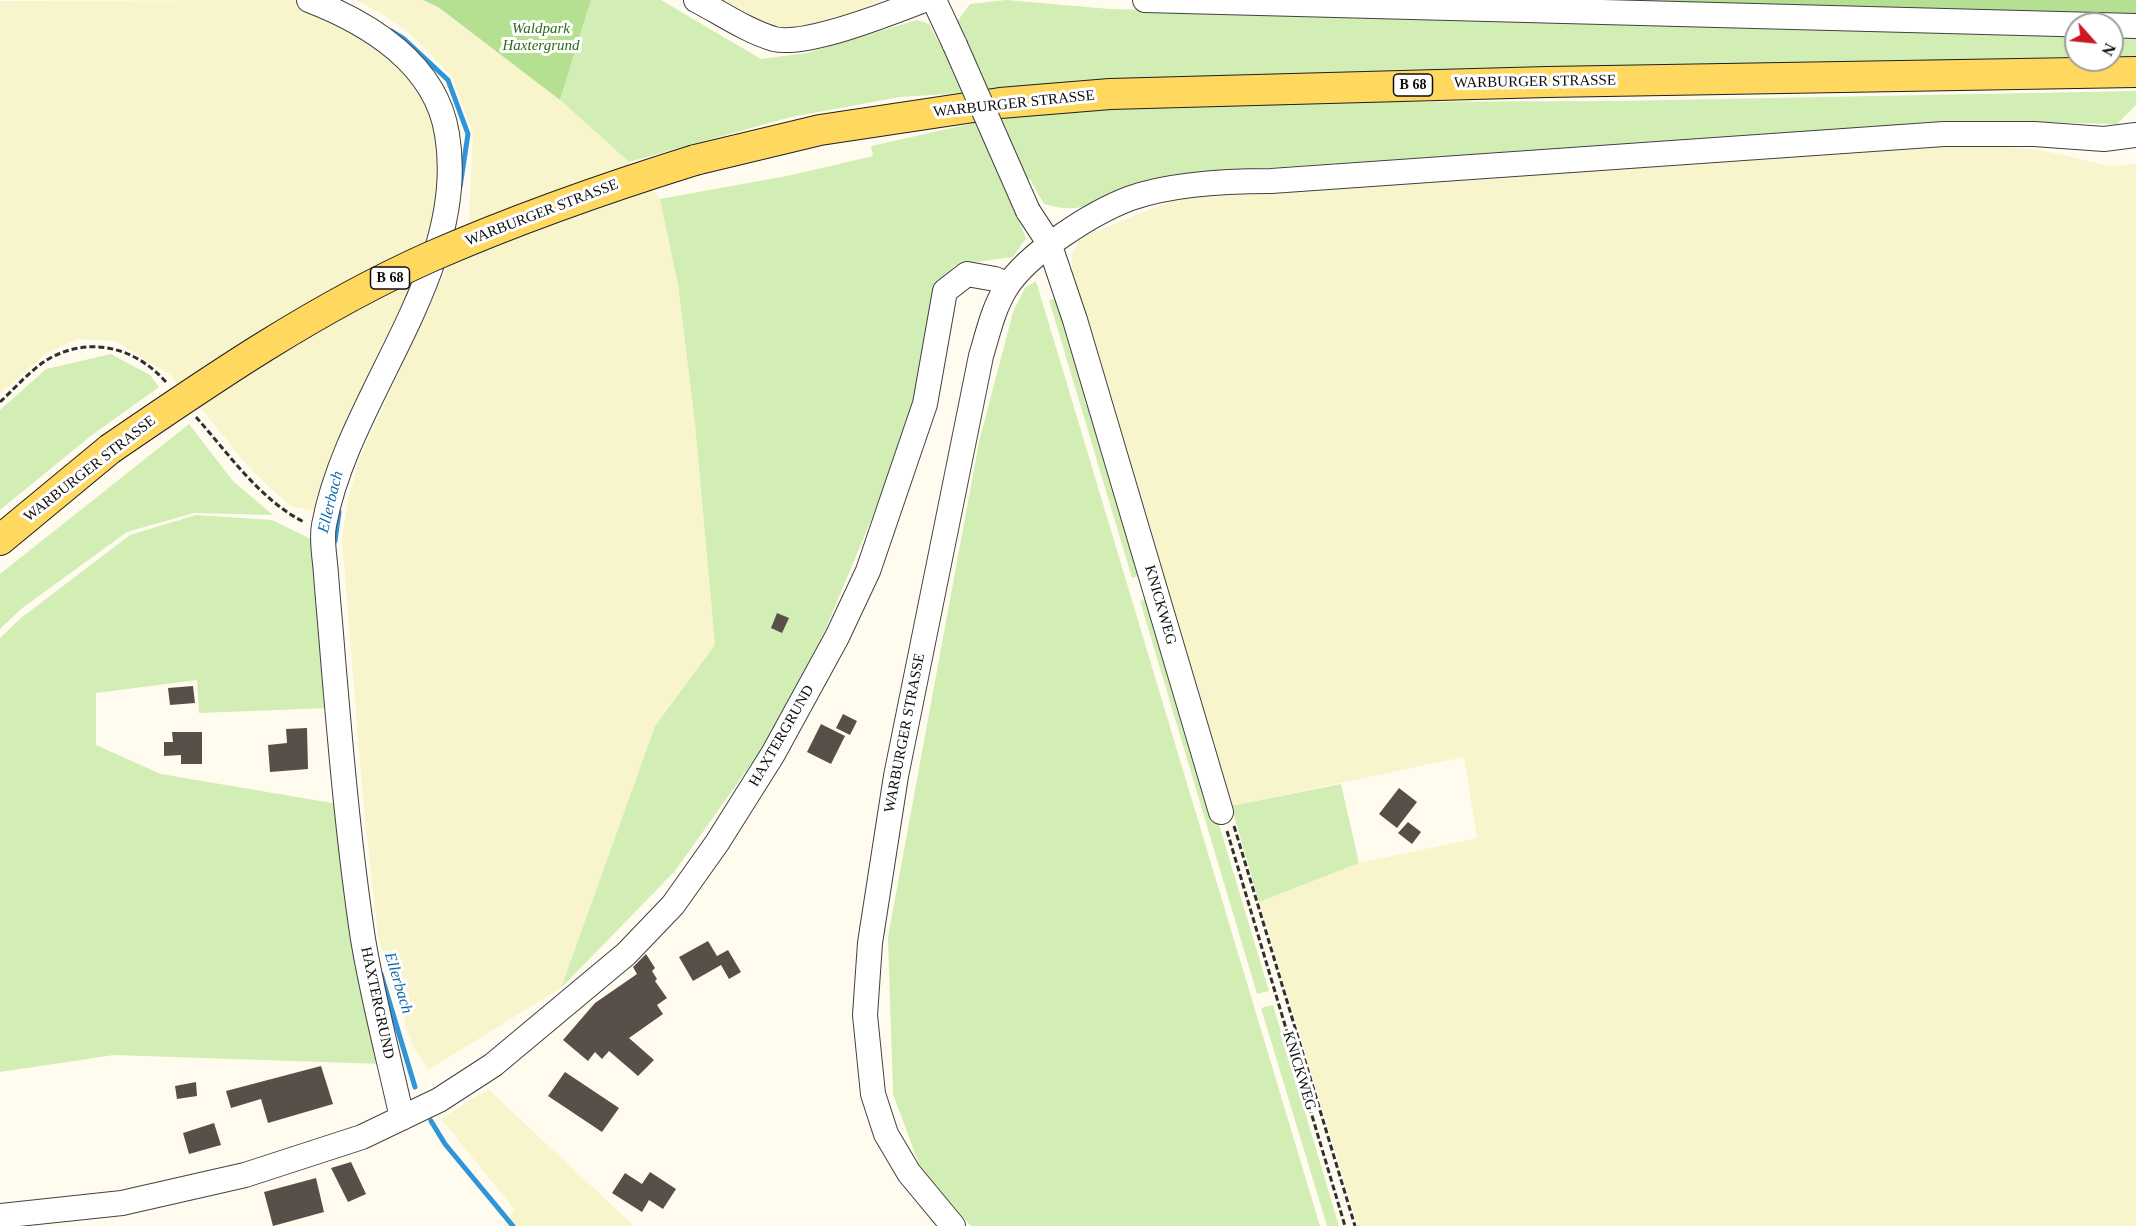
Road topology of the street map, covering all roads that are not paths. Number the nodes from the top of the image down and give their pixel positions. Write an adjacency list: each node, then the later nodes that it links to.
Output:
1 (309, 0): 13 (street, HAXTERGRUND)
2 (696, 0): 3 (street)
3 (924, 0)
4 (934, 0): 9 (street, KNICKWEG, bridge)
5 (1145, 0): 6 (street)
6 (2136, 26)
7 (2136, 72): 11 (main road, WARBURGER STRASSE / B 68, bridge)
8 (2136, 135): 9 (street, WARBURGER STRASSE)
9 (1049, 243): 10 (street, WARBURGER STRASSE); 12 (street, KNICKWEG)
10 (1008, 285): 13 (street, HAXTERGRUND); 15 (street, WARBURGER STRASSE)
11 (0, 540)
12 (1221, 812)
13 (402, 1118): 14 (street, HAXTERGRUND)
14 (0, 1216)
15 (953, 1226)

